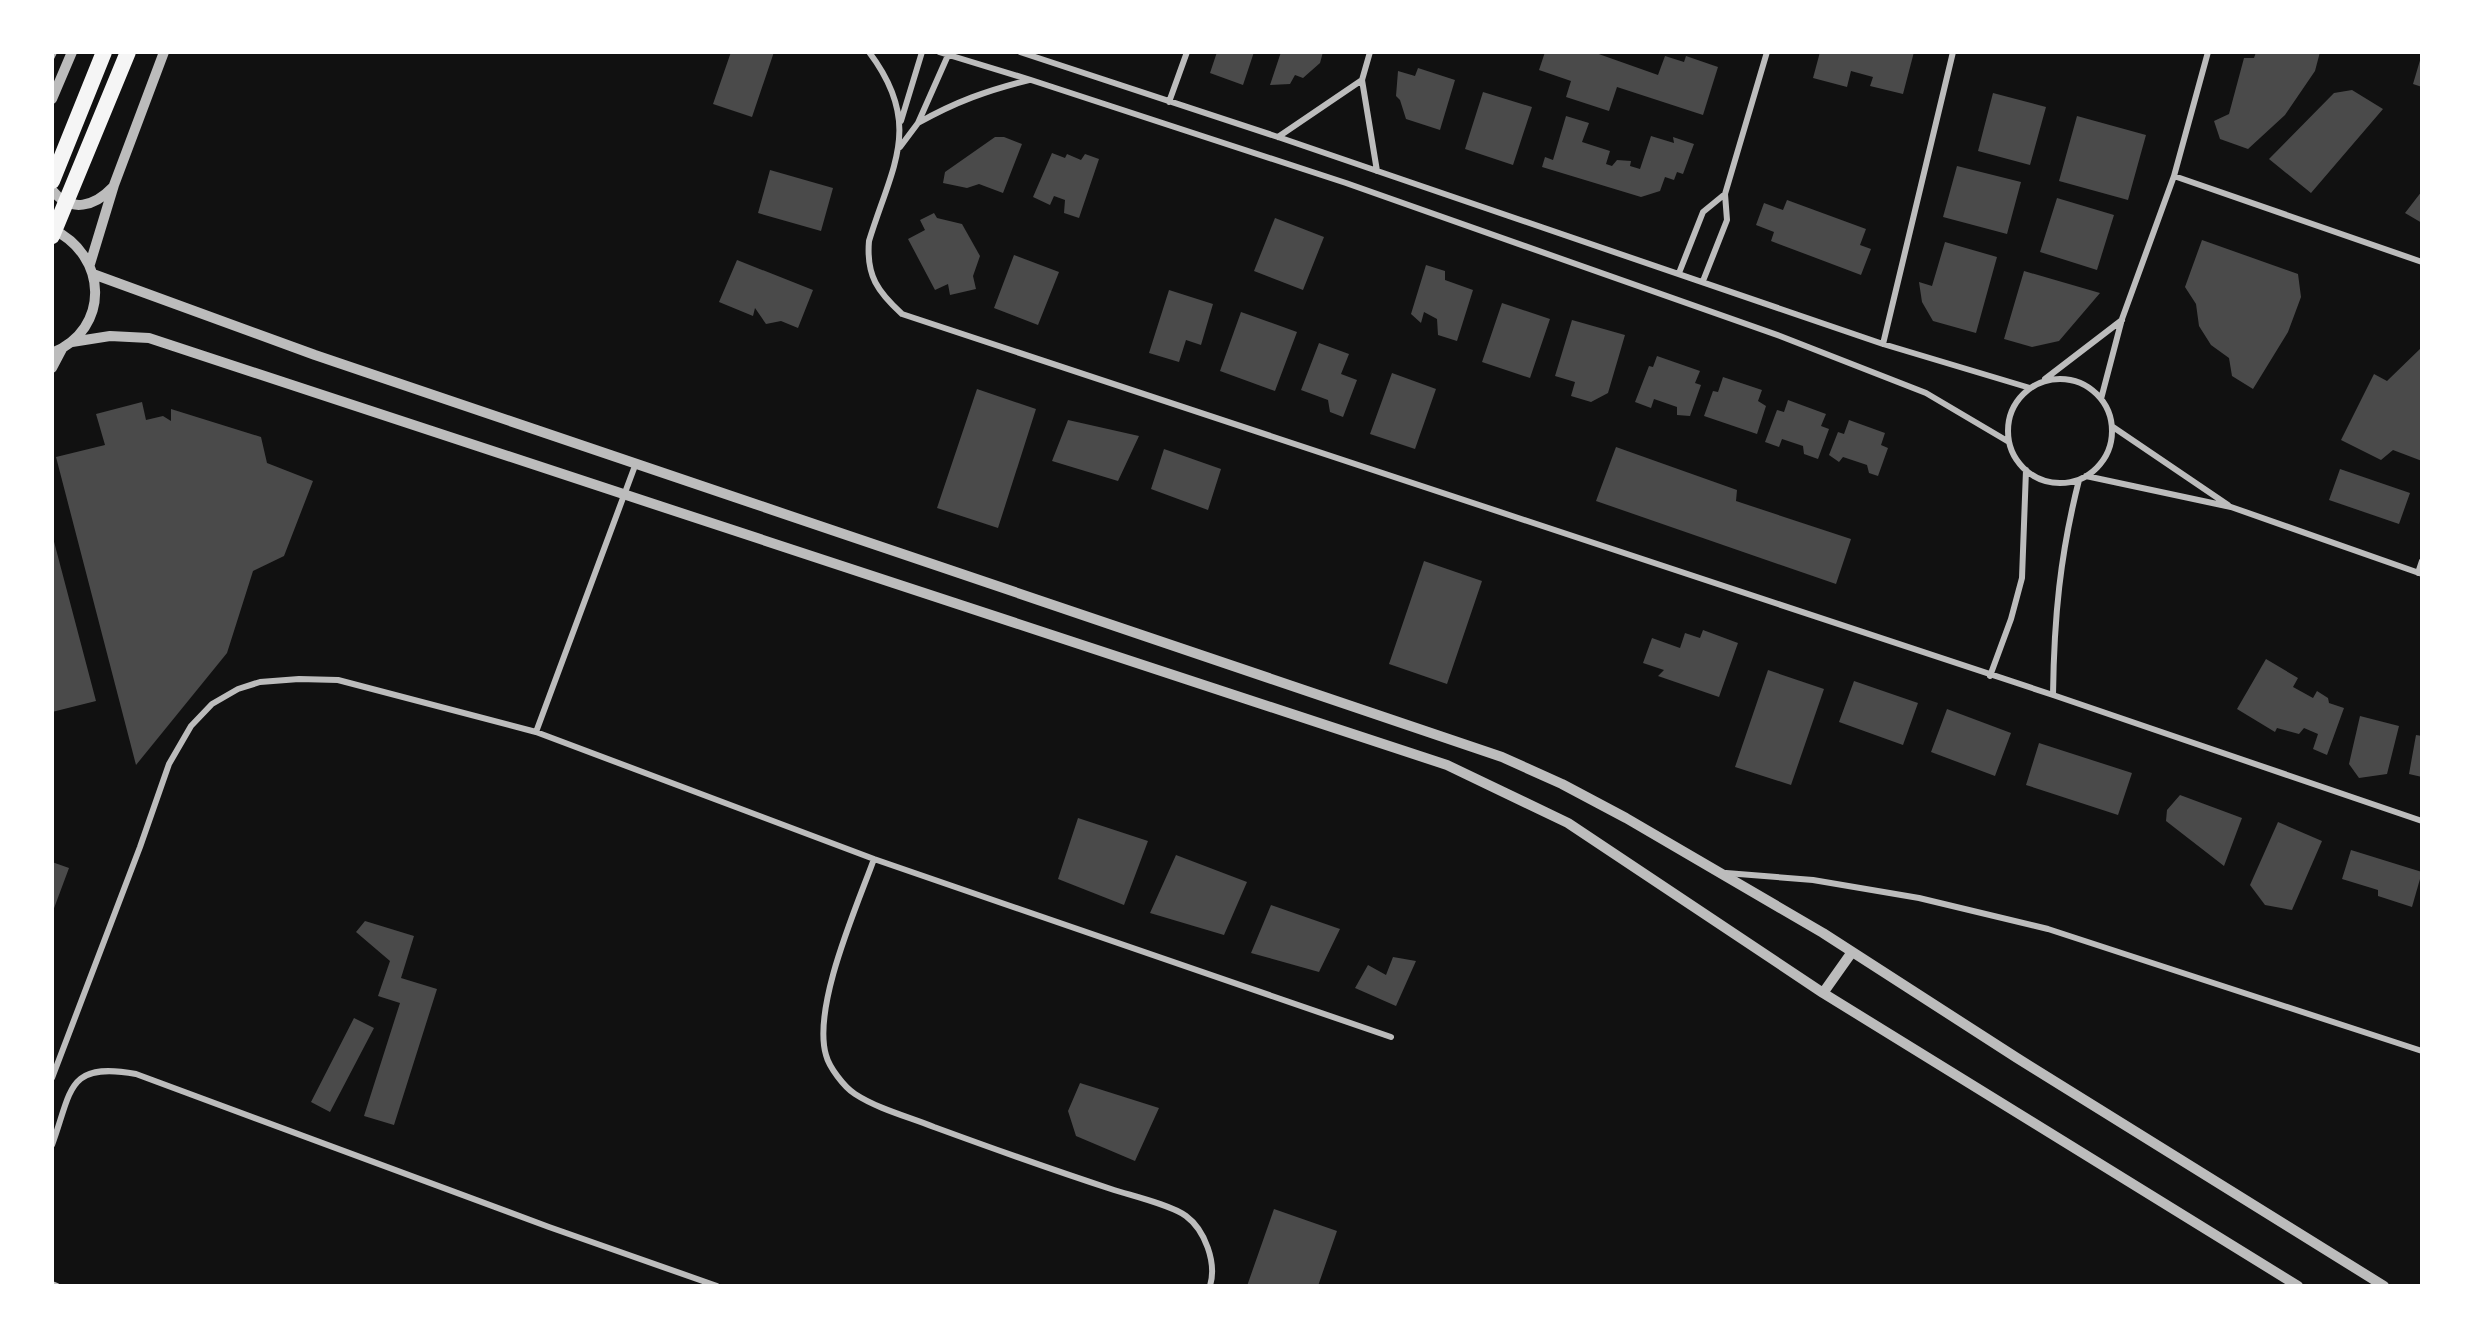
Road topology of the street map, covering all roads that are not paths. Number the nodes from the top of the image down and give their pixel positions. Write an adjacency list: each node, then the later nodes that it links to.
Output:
1 (55, 52): 16 (lane)
2 (72, 52): 19 (street)
3 (104, 52): 27 (highway)
4 (128, 52): 32 (highway)
5 (164, 52): 28 (street)
6 (869, 52): 21 (street)
7 (922, 52): 21 (street)
8 (939, 52): 15 (street)
9 (1020, 52): 20 (street)
10 (1187, 52): 20 (street)
11 (1370, 52): 18 (street)
12 (1767, 52): 30 (street)
13 (1953, 52): 39 (street)
14 (2208, 52): 26 (street)
15 (948, 54): 17 (street); 22 (street)
16 (52, 58)
17 (1031, 80): 22 (street); 46 (street)
18 (1362, 80): 23 (street); 25 (street)
19 (52, 99)
20 (1169, 102): 23 (street)
21 (901, 120): 24 (street)
22 (918, 123): 24 (street)
23 (1278, 137): 25 (street)
24 (900, 148): 55 (street)
25 (1377, 171): 35 (street)
26 (2174, 176): 33 (street); 37 (street)
27 (52, 181)
28 (114, 185): 29 (street); 34 (street)
29 (52, 190)
30 (1725, 194): 35 (street); 36 (street)
31 (52, 230): 34 (street)
32 (52, 236)
33 (2421, 262)
34 (92, 269): 38 (street); 47 (street)
35 (1678, 273): 36 (street)
36 (1702, 281): 39 (street)
37 (2122, 319): 42 (street); 44 (street)
38 (72, 342): 40 (street); 51 (street)
39 (1883, 344): 43 (street)
40 (57, 351): 41 (street)
41 (52, 368)
42 (2041, 382): 43 (street); 44 (street)
43 (2030, 388): 46 (street)
44 (2102, 399): 45 (street)
45 (2113, 427): 49 (street); 52 (street)
46 (2009, 442): 48 (street)
47 (636, 462): 51 (street); 60 (street)
48 (2026, 470): 50 (street); 55 (street)
49 (2086, 476): 50 (street); 52 (street)
50 (2079, 480): 56 (street)
51 (623, 495): 57 (street); 62 (street)
52 (2231, 507): 54 (street)
53 (2421, 561): 54 (street)
54 (2420, 573)
55 (1990, 676): 56 (street)
56 (2053, 695): 58 (street)
57 (536, 732): 59 (street); 65 (street)
58 (2421, 821)
59 (874, 859): 63 (street); 70 (street)
60 (1719, 873): 61 (street); 64 (street)
61 (1852, 952): 62 (street); 72 (street)
62 (1823, 993): 71 (street)
63 (1390, 1036)
64 (2421, 1051)
65 (52, 1078)
66 (52, 1145): 69 (street)
67 (52, 1284): 68 (street)
68 (57, 1286)
69 (717, 1286)
70 (1210, 1286)
71 (2298, 1286)
72 (2384, 1286)

